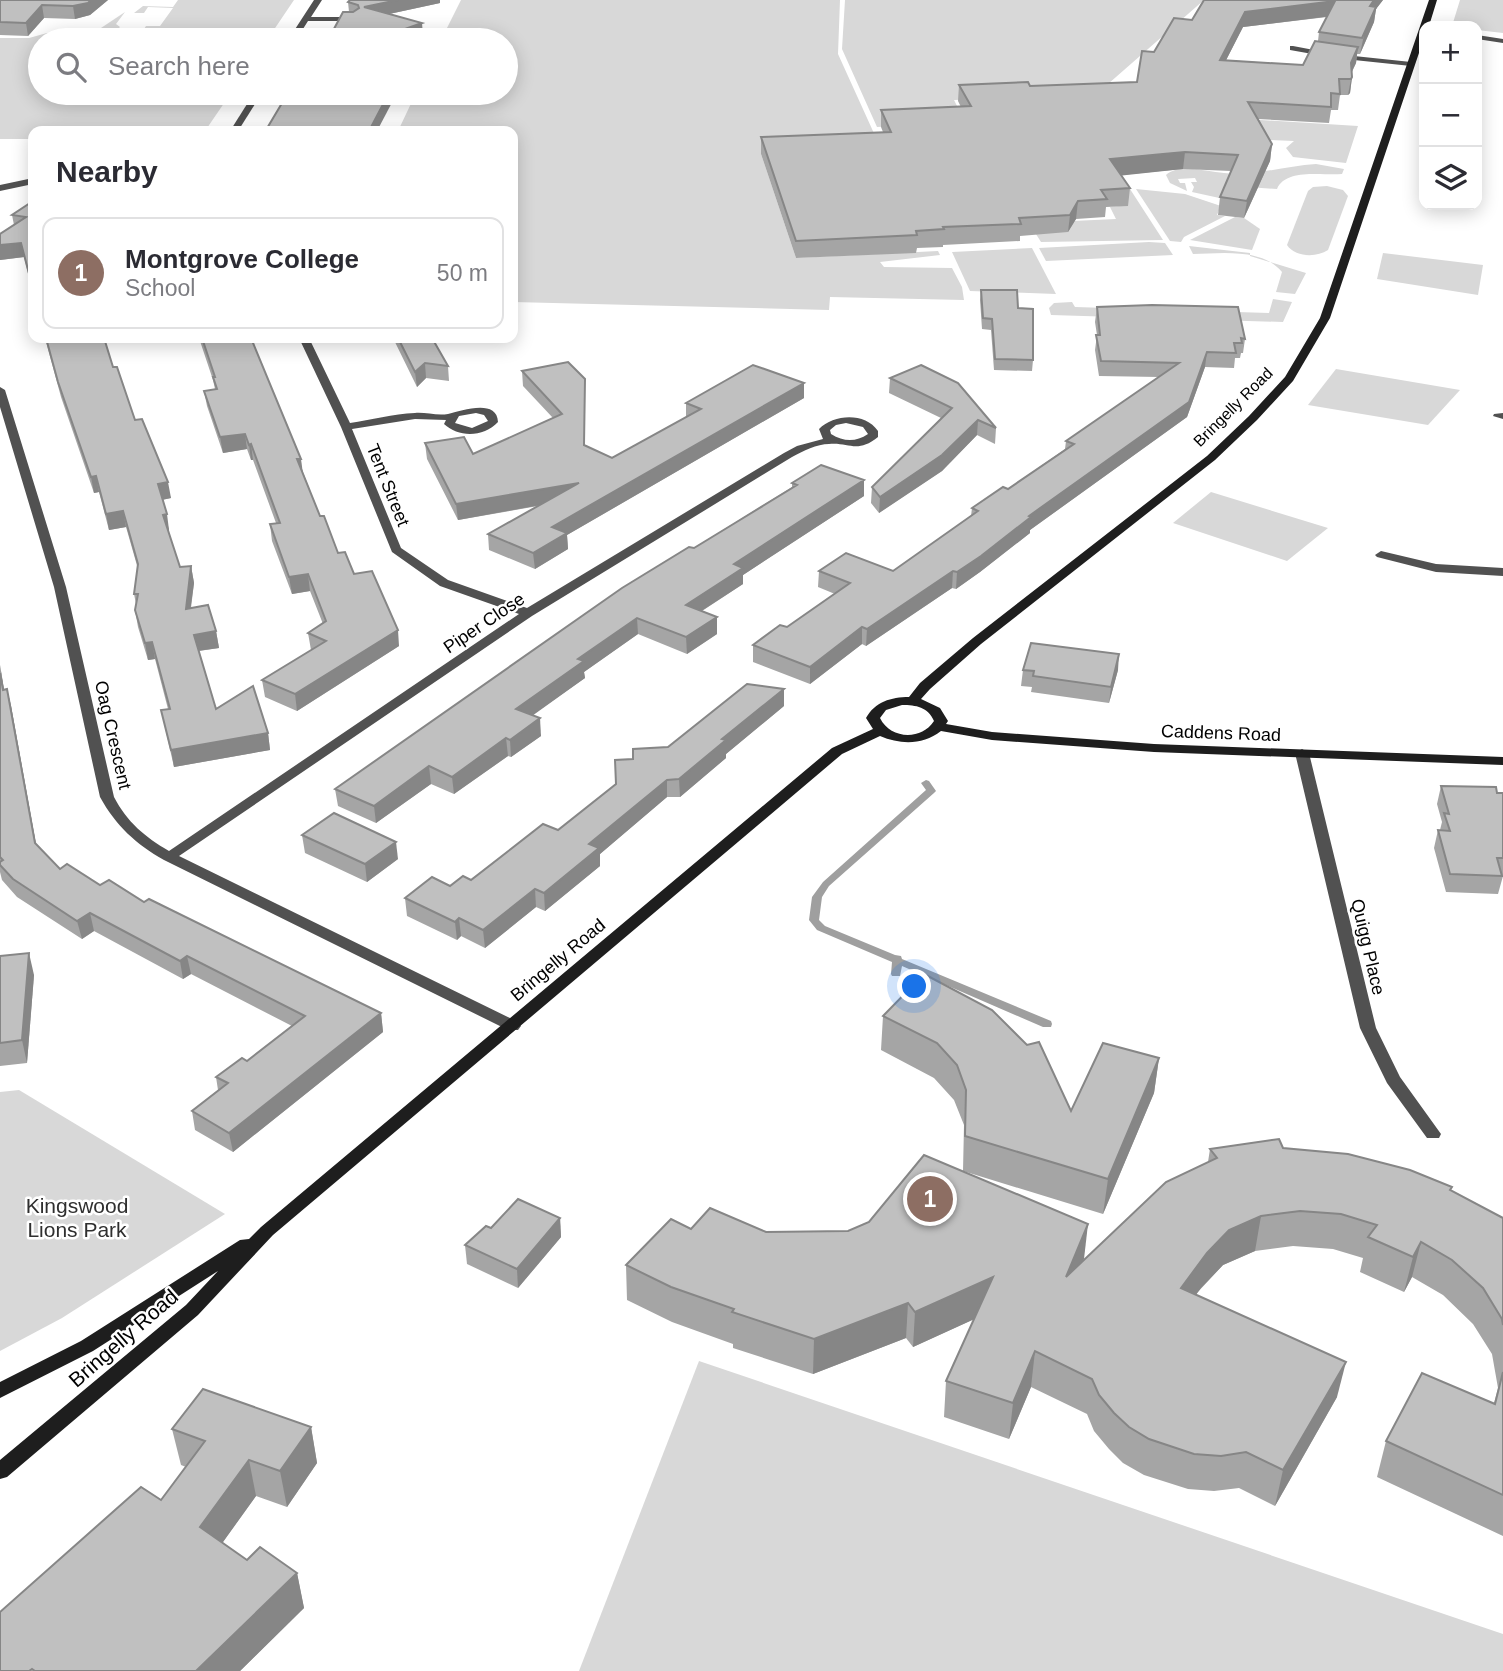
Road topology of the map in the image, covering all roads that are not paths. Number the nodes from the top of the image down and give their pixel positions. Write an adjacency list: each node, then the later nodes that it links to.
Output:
1 (318, 0): 3 (street)
2 (1433, 0): 5 (main road, Bringelly Road)
3 (306, 19): 4 (street); 6 (street)
4 (354, 19)
5 (1427, 21)
6 (300, 28)
7 (1482, 38): 8 (street)
8 (1503, 40)
9 (1419, 43): 11 (main road, Bringelly Road)
10 (1293, 48): 11 (street)
11 (1411, 64): 24 (main road, Bringelly Road)
12 (250, 105): 13 (street)
13 (236, 126)
14 (28, 182): 15 (street)
15 (0, 188)
16 (306, 343): 19 (street, Tent Street)
17 (0, 390): 29 (street, Oag Crescent)
18 (451, 417): 19 (street)
19 (346, 427): 23 (street, Tent Street)
20 (830, 440): 23 (street, Piper Close)
21 (1381, 555): 22 (street)
22 (1503, 572)
23 (528, 613): 29 (street, Piper Close)
24 (913, 701): 25 (main road); 26 (main road)
25 (939, 727): 26 (main road); 27 (main road, Caddens Road)
26 (880, 731): 30 (main road, Bringelly Road)
27 (1303, 753): 28 (main road, Caddens Road); 31 (street, Quigg Place)
28 (1503, 761)
29 (169, 857): 30 (street, Oag Crescent)
30 (513, 1026): 32 (main road, Bringelly Road)
31 (1433, 1133)
32 (267, 1231): 33 (main road, Bringelly Road); 34 (main road, Bringelly Road)
33 (0, 1391)
34 (0, 1471)

